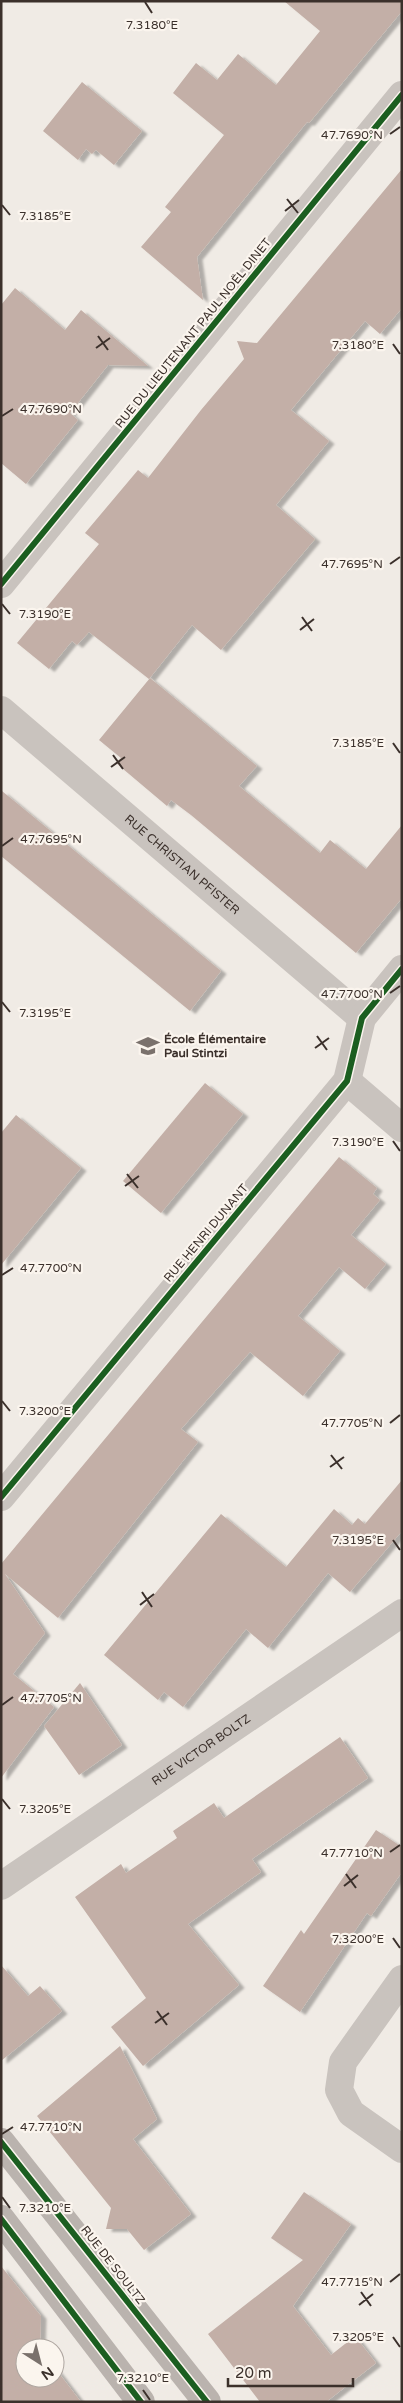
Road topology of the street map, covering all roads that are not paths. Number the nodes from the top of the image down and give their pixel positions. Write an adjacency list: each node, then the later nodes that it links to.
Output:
1 (402, 95): 2 (street, RUE DU LIEUTENANT PAUL NOËL DINET)
2 (1, 584)
3 (1, 710): 5 (street, RUE CHRISTIAN PFISTER)
4 (402, 970): 5 (street, RUE HENRI DUNANT)
5 (362, 1018): 6 (street, RUE HENRI DUNANT)
6 (347, 1081): 7 (street); 8 (street, RUE HENRI DUNANT)
7 (402, 1128)
8 (1, 1497)
9 (402, 1613): 10 (street, RUE VICTOR BOLTZ)
10 (1, 1886)
11 (402, 1979): 13 (street)
12 (1, 2142): 16 (main road, RUE DE SOULTZ)
13 (402, 2149)
14 (1, 2219): 15 (main road)
15 (141, 2402)
16 (207, 2402)

